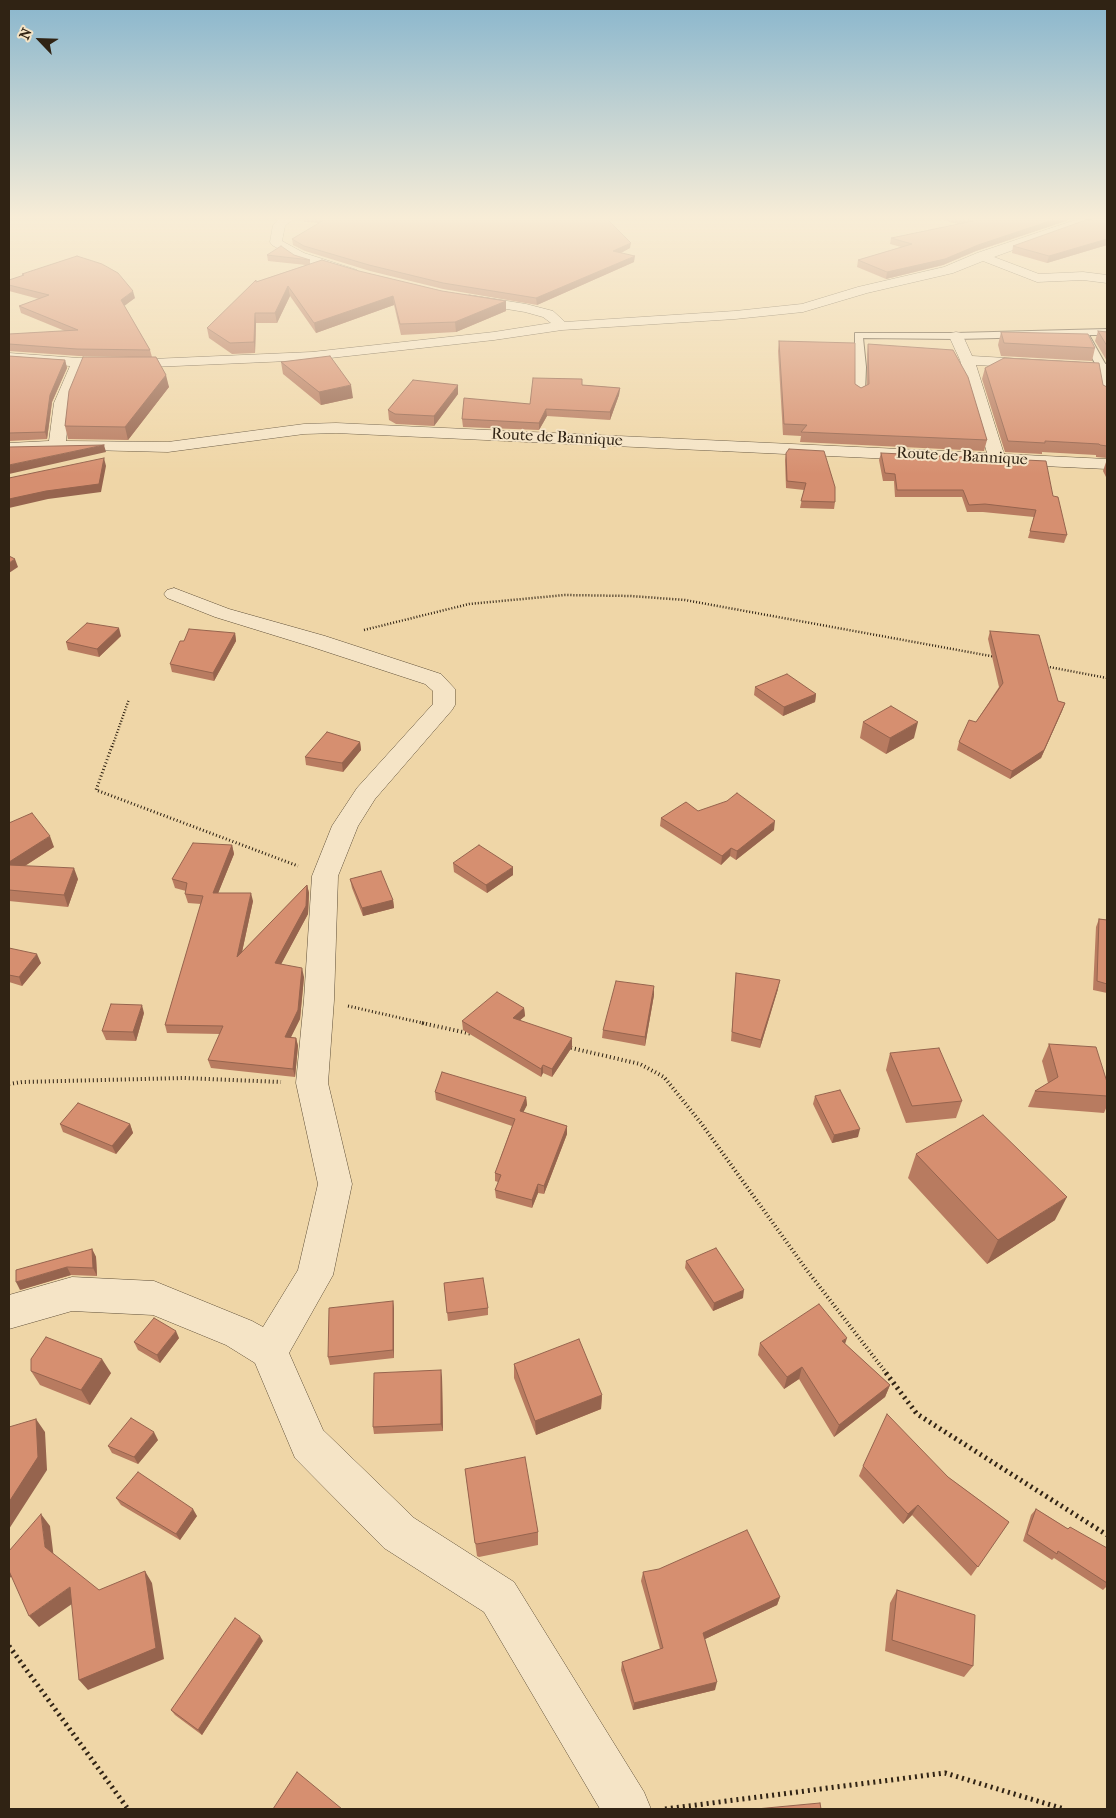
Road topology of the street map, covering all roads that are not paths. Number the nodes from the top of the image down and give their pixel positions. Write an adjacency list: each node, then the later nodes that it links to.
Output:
1 (505, 305): 3 (street)
2 (814, 305): 3 (street)
3 (562, 326): 9 (street)
4 (1107, 332): 5 (lane)
5 (1083, 333): 6 (lane); 10 (lane)
6 (956, 336): 8 (street); 11 (lane)
7 (9, 357): 9 (street)
8 (967, 360): 10 (street); 16 (street)
9 (79, 362): 13 (street)
10 (1102, 367): 12 (lane)
11 (860, 394)
12 (1107, 395)
13 (57, 446): 14 (street, Route de Bannique); 15 (street, Route de Bannique)
14 (9, 448)
15 (168, 448): 16 (street, Route de Bannique); 17 (street)
16 (997, 458): 18 (street, Route de Bannique)
17 (94, 462)
18 (1107, 464)
19 (174, 594): 21 (street)
20 (9, 1312): 21 (street)
21 (269, 1351): 22 (street)
22 (627, 1809)

